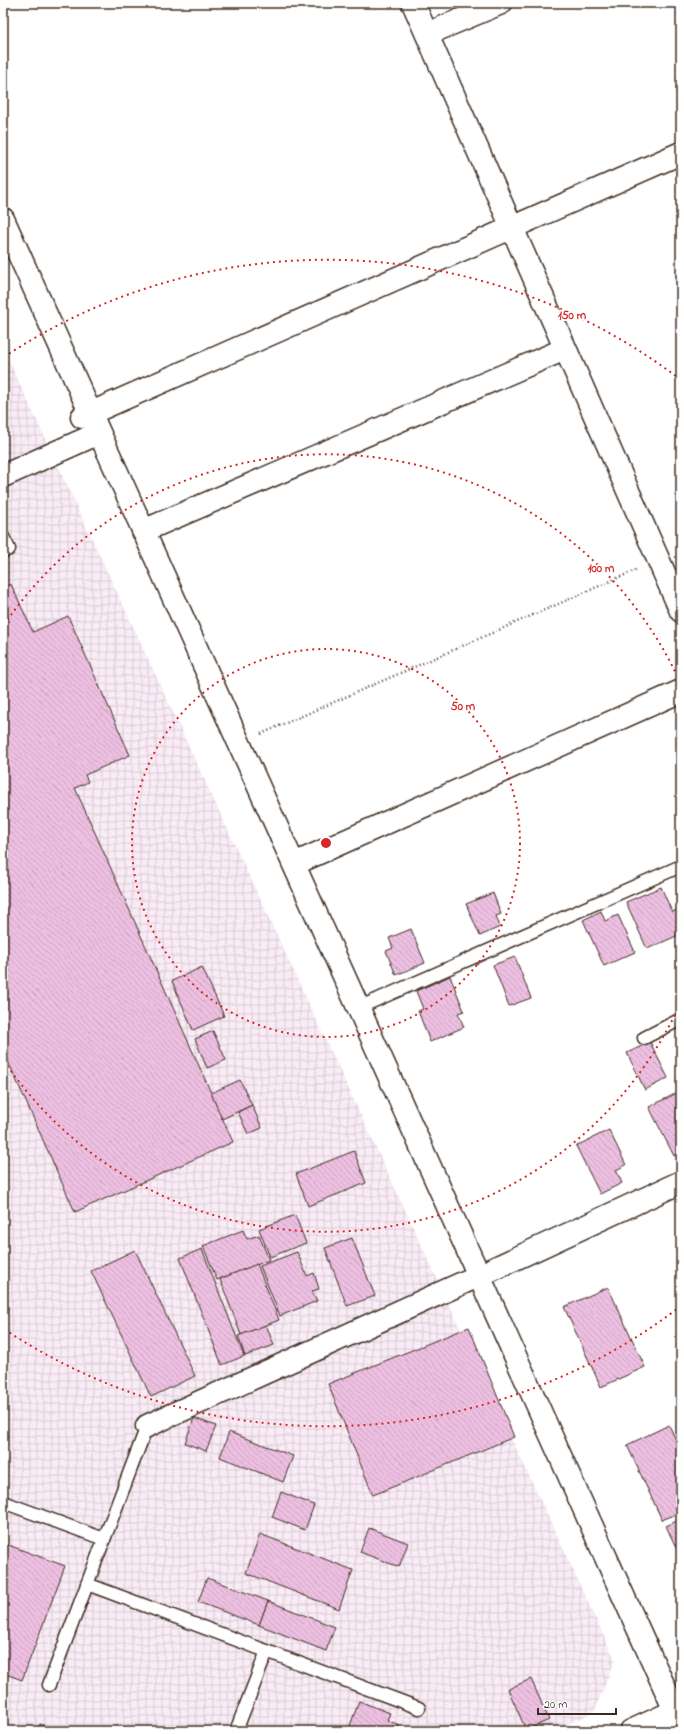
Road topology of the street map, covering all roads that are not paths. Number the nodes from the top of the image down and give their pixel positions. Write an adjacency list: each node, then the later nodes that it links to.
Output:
1 (413, 3): 3 (street)
2 (501, 3): 3 (street)
3 (427, 34): 6 (street)
4 (681, 153): 6 (street)
5 (3, 219): 8 (street)
6 (512, 227): 7 (street); 8 (street)
7 (566, 349): 11 (street); 14 (street)
8 (86, 415): 9 (street)
9 (99, 433): 10 (street); 11 (street)
10 (3, 476)
11 (143, 531): 16 (street)
12 (3, 536): 13 (lane)
13 (3, 552)
14 (681, 611)
15 (681, 690): 16 (street)
16 (294, 864): 18 (street)
17 (681, 866): 18 (lane)
18 (358, 1008): 22 (street)
19 (680, 1023): 20 (lane)
20 (644, 1038)
21 (681, 1182): 22 (street)
22 (478, 1276): 23 (street); 30 (street)
23 (147, 1426): 25 (lane)
24 (3, 1502): 25 (lane)
25 (104, 1539): 26 (lane)
26 (87, 1584): 27 (lane); 28 (lane)
27 (267, 1651): 29 (lane); 31 (lane)
28 (49, 1685)
29 (419, 1708)
30 (679, 1714): 32 (street)
31 (236, 1731)
32 (631, 1731)

